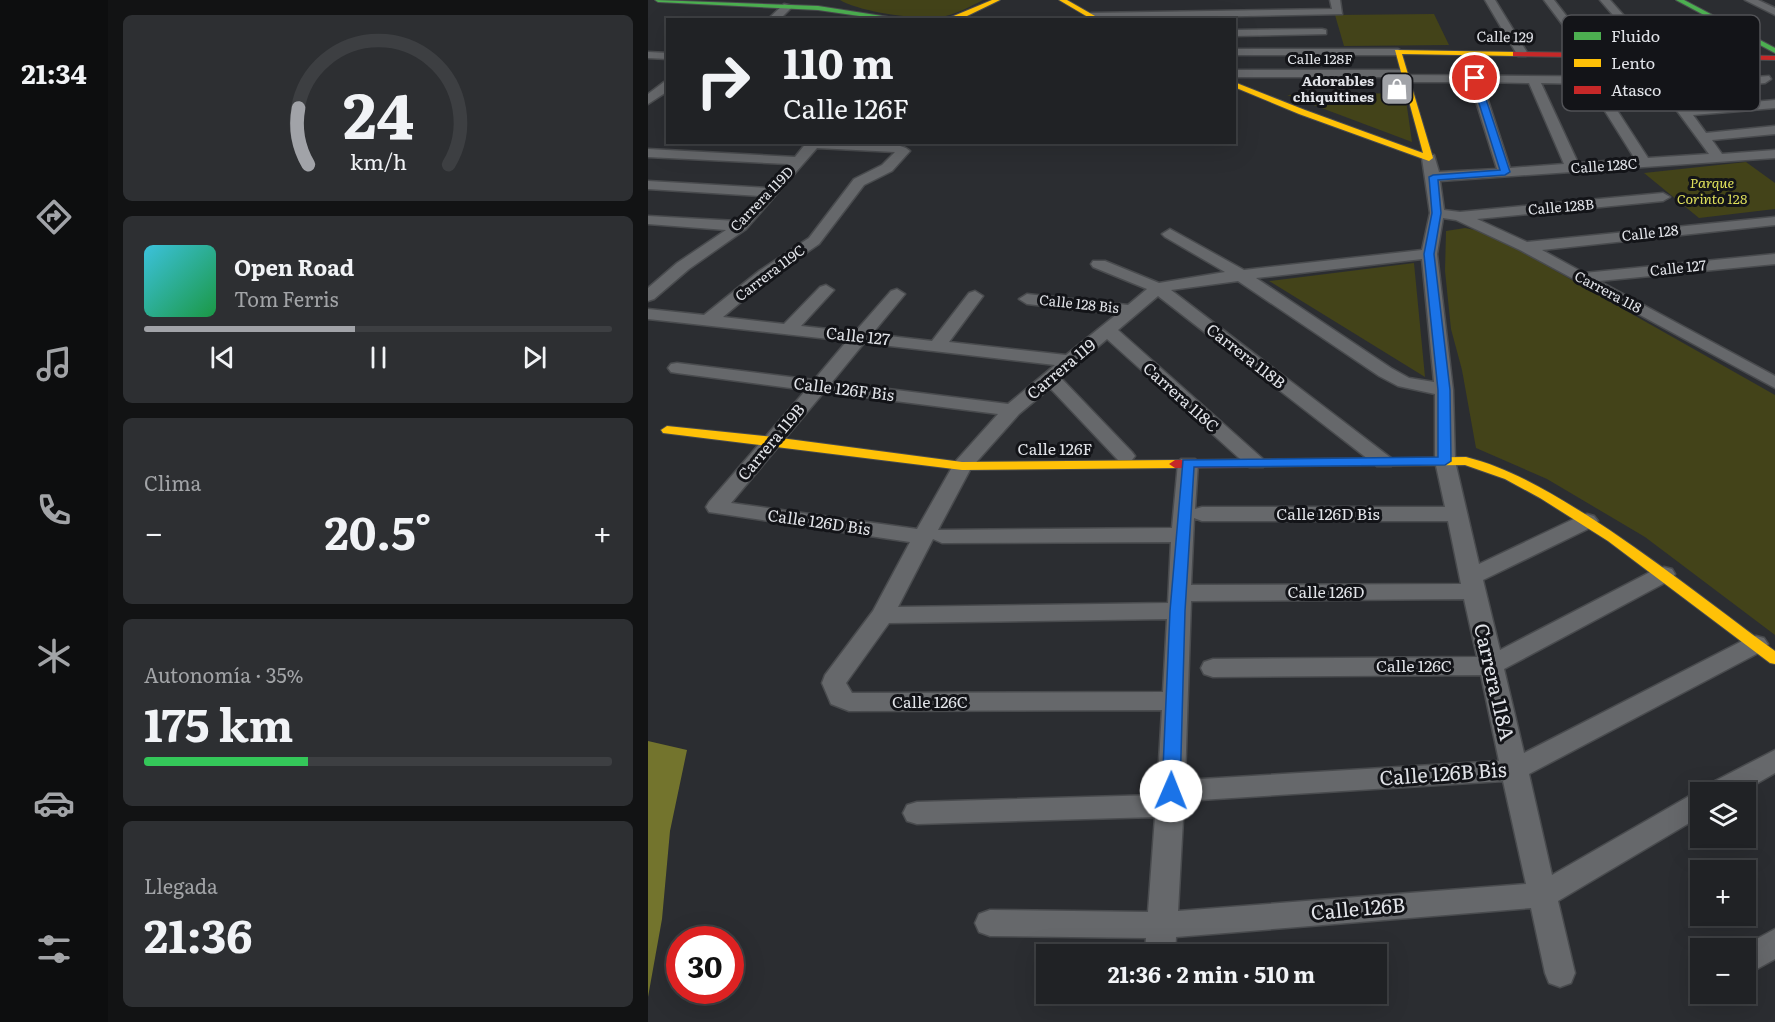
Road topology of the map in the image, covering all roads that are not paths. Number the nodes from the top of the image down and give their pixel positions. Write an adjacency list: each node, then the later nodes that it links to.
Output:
1 (658, 0): 12 (street)
2 (997, 0): 22 (street)
3 (1063, 0): 23 (street)
4 (1279, 0): 15 (street)
5 (1335, 0): 14 (street)
6 (1490, 0): 33 (street)
7 (1549, 0): 19 (street)
8 (1605, 0): 16 (street)
9 (1678, 0): 17 (street)
10 (1705, 0): 18 (street)
11 (1750, 0): 13 (street)
12 (788, 6): 20 (street); 21 (street)
13 (1775, 12)
14 (1317, 13): 15 (street); 25 (street)
15 (1280, 14): 23 (street)
16 (1617, 15)
17 (1707, 15)
18 (1734, 15)
19 (1562, 17)
20 (774, 18)
21 (891, 18)
22 (954, 18)
23 (1095, 18)
24 (1760, 28): 27 (street)
25 (1322, 32): 26 (street); 31 (street)
26 (1236, 33)
27 (1775, 36)
28 (1760, 43): 29 (street)
29 (1775, 51)
30 (1236, 52): 31 (street, Calle 129)
31 (1325, 52): 32 (street, Calle 129)
32 (1398, 52): 33 (street, Calle 129); 40 (street, Carrera 118A)
33 (1522, 54): 35 (street, Calle 129)
34 (648, 55): 36 (street)
35 (1562, 55)
36 (666, 56)
37 (1760, 58): 38 (street, Calle 129)
38 (1775, 58)
39 (1236, 73): 40 (street, Calle 128F)
40 (1405, 76): 41 (street, Calle 128F); 60 (street, Carrera 118A)
41 (1475, 78): 42 (street, Calle 128F); 65 (street)
42 (1533, 78): 43 (street, Calle 128F); 64 (street)
43 (1562, 78)
44 (1760, 79): 45 (street, Calle 128F)
45 (1765, 79)
46 (1236, 85): 60 (street)
47 (666, 86): 48 (street)
48 (648, 100)
49 (1775, 104): 50 (street)
50 (1760, 105)
51 (1611, 111): 63 (street)
52 (1696, 111): 53 (street)
53 (1685, 112): 55 (street)
54 (1775, 130): 55 (street)
55 (1703, 137): 61 (street)
56 (814, 144): 62 (street, Carrera 119D)
57 (830, 144): 92 (street, Carrera 119C)
58 (648, 153): 62 (street)
59 (1775, 154): 61 (street, Calle 128C)
60 (1429, 158): 66 (street, Carrera 118A)
61 (1718, 158): 63 (street, Calle 128C)
62 (799, 160): 68 (street, Carrera 119D)
63 (1644, 163): 64 (street, Calle 128C)
64 (1574, 168): 65 (street, Calle 128C)
65 (1505, 172): 66 (street, Calle 128C)
66 (1433, 177): 70 (street, Carrera 118A)
67 (648, 185): 68 (street)
68 (771, 192): 75 (street, Carrera 119D)
69 (1664, 197): 71 (street, Calle 128B)
70 (1437, 213): 71 (street, Carrera 118); 79 (street, Carrera 118A)
71 (1459, 216): 78 (street, Carrera 118)
72 (648, 220): 73 (street)
73 (668, 221): 75 (street); 76 (street)
74 (1775, 221): 78 (street, Calle 128)
75 (741, 226): 87 (street, Carrera 119D)
76 (648, 231)
77 (1170, 234): 82 (street)
78 (1526, 247): 83 (street, Carrera 118)
79 (1429, 254): 82 (street); 104 (street, Carrera 118A)
80 (1775, 258): 83 (street, Calle 127)
81 (1100, 264): 84 (street, Carrera 118B)
82 (1242, 276): 84 (street); 104 (street)
83 (1581, 278): 100 (street, Carrera 118)
84 (1158, 288): 90 (street, Carrera 119); 110 (street, Carrera 118B)
85 (826, 290): 93 (street)
86 (897, 294): 95 (street, Carrera 119B)
87 (648, 296)
88 (975, 297): 96 (street)
89 (1027, 299): 90 (street, Calle 128 Bis)
90 (1131, 310): 94 (street, Carrera 119)
91 (648, 314): 92 (street, Calle 127)
92 (709, 320): 93 (street, Calle 127)
93 (789, 328): 95 (street, Calle 127)
94 (1107, 330): 98 (street, Carrera 119); 112 (street, Carrera 118C)
95 (860, 336): 96 (street, Calle 127); 103 (street, Carrera 119B)
96 (938, 345): 98 (street, Calle 127)
97 (1775, 360): 100 (street)
98 (1068, 361): 101 (street, Carrera 119)
99 (677, 368): 103 (street, Calle 126F Bis)
100 (1753, 370): 102 (street, Carrera 118)
101 (1050, 377): 105 (street, Carrera 119); 108 (street)
102 (1775, 383)
103 (819, 385): 105 (street, Calle 126F Bis); 107 (street, Carrera 119B)
104 (1444, 390): 109 (street, Carrera 118A)
105 (1012, 411): 113 (street, Carrera 119)
106 (667, 430): 107 (street, Calle 126F)
107 (773, 441): 113 (street, Calle 126F); 114 (street, Carrera 119B)
108 (1125, 456)
109 (1445, 461): 110 (street, Calle 126F); 116 (street, Carrera 118A); 117 (street)
110 (1384, 462): 112 (street, Calle 126F)
111 (1188, 463): 112 (street, Calle 126F); 113 (street, Calle 126F); 118 (street)
112 (1256, 463)
113 (963, 466): 119 (street, Carrera 119)
114 (716, 507): 119 (street, Calle 126D Bis)
115 (1202, 514): 116 (street, Calle 126D Bis)
116 (1455, 514): 121 (street, Carrera 118A)
117 (1587, 521): 120 (street); 121 (street, Calle 126D)
118 (1182, 535): 119 (street, Calle 126D Bis); 122 (street)
119 (932, 536): 123 (street, Carrera 119)
120 (1664, 574): 124 (street); 125 (street, Calle 126C)
121 (1473, 584): 122 (street, Calle 126D); 125 (street, Carrera 118A)
122 (1178, 602): 123 (street, Calle 126D); 128 (street)
123 (882, 615): 127 (street, Carrera 119)
124 (1765, 651): 130 (street, Calle 126B Bis)
125 (1490, 666): 126 (street, Calle 126C); 130 (street, Carrera 118A)
126 (1213, 668)
127 (835, 691): 128 (street, Calle 126C)
128 (1173, 701): 132 (street)
129 (1775, 760): 131 (street)
130 (1514, 770): 132 (street, Calle 126B Bis); 135 (street, Carrera 118A)
131 (1736, 782)
132 (1170, 799): 134 (street, Calle 126B Bis); 137 (street)
133 (1690, 809): 135 (street, Calle 126B)
134 (917, 813)
135 (1543, 895): 137 (street, Calle 126B); 141 (street, Carrera 118A)
136 (990, 923): 137 (street, Calle 126B)
137 (1163, 925): 139 (street)
138 (1775, 942): 140 (street)
139 (1161, 944)
140 (1756, 954)
141 (1560, 973)

